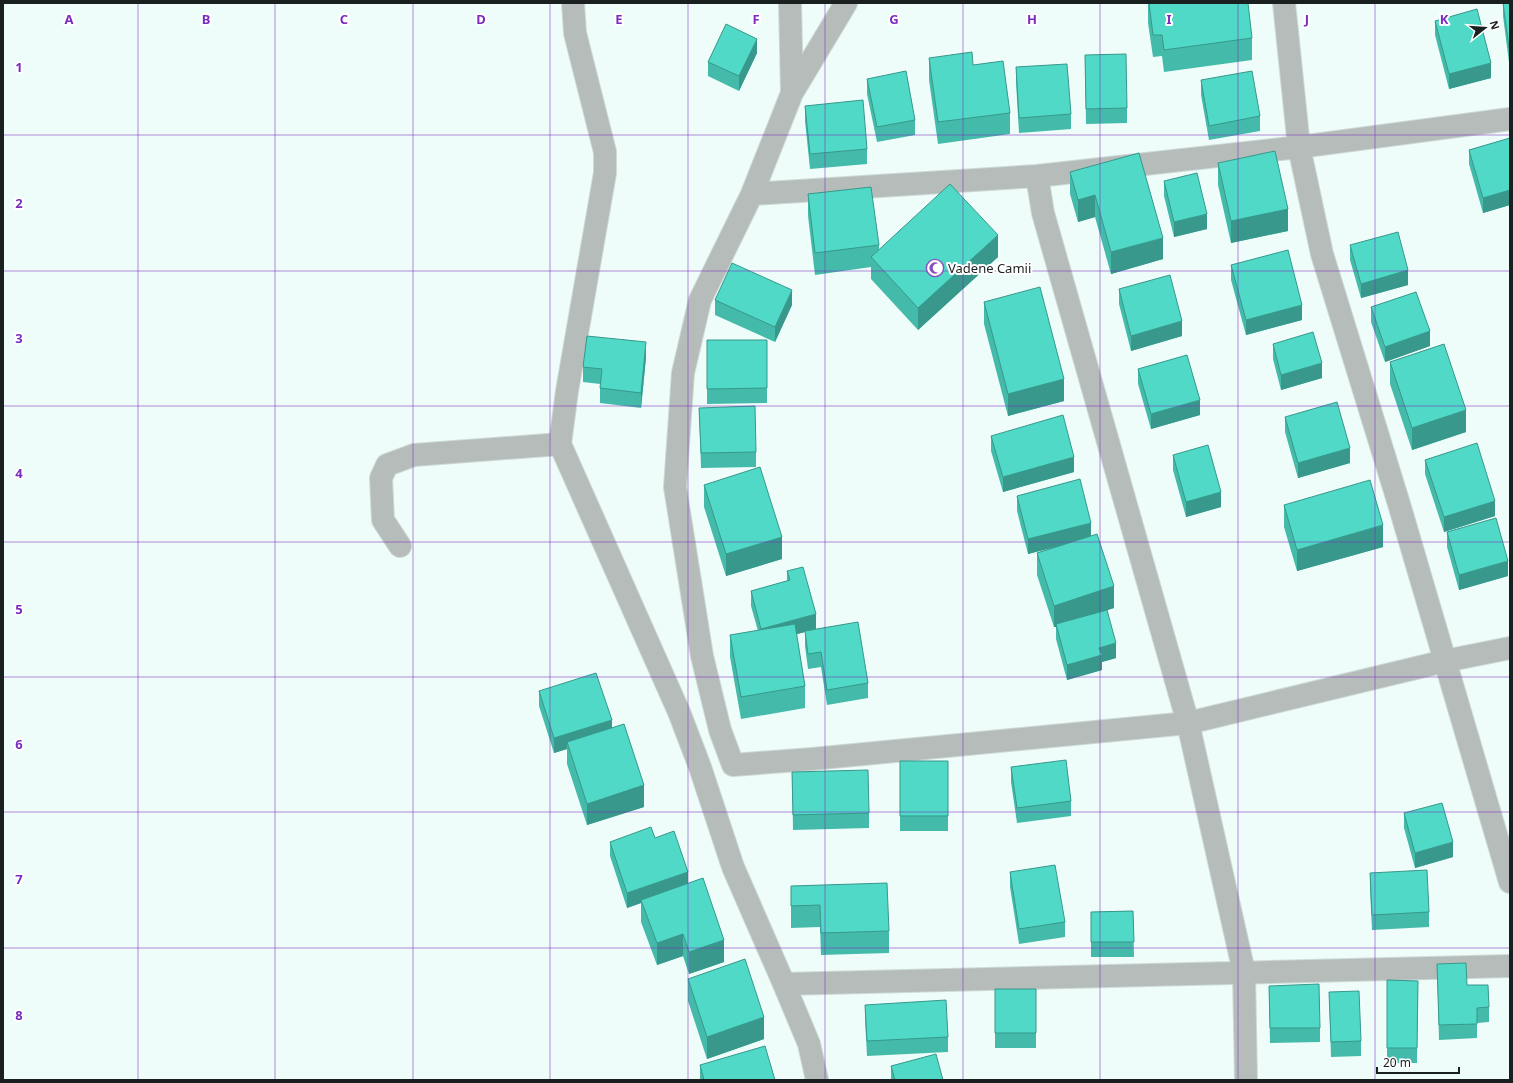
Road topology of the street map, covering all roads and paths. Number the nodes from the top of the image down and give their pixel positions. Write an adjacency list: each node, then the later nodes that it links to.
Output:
1 (573, 3): 10 (street)
2 (790, 3): 5 (street)
3 (846, 3): 5 (street)
4 (1284, 3): 7 (street)
5 (792, 93): 9 (street)
6 (1510, 119): 7 (street)
7 (1299, 147): 8 (street); 13 (street)
8 (1038, 176): 9 (street); 14 (street)
9 (752, 194): 15 (street)
10 (560, 444): 11 (street); 16 (street)
11 (400, 546)
12 (1510, 648): 13 (street)
13 (1445, 661): 14 (street); 17 (street)
14 (1188, 723): 15 (street); 19 (street)
15 (734, 765): 16 (street)
16 (702, 774): 20 (street)
17 (1510, 882)
18 (1510, 966): 19 (street)
19 (1244, 972): 20 (street); 22 (street)
20 (784, 984): 21 (street)
21 (817, 1080)
22 (1246, 1080)

